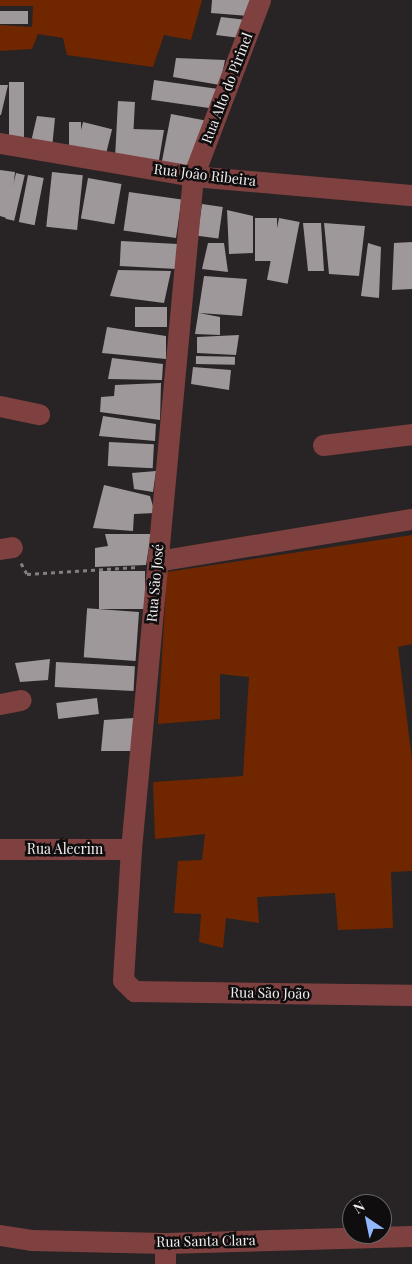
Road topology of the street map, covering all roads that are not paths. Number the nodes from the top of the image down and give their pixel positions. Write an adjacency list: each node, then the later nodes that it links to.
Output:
1 (260, 0): 3 (street, Rua Alto do Pirinel)
2 (0, 143): 3 (street, Rua João Ribeira)
3 (193, 176): 4 (street, Rua João Ribeira); 10 (street, Rua São José)
4 (412, 195)
5 (0, 406): 6 (street)
6 (39, 414)
7 (412, 434): 8 (street)
8 (323, 445)
9 (412, 519): 10 (street)
10 (157, 564): 14 (street, Rua São José)
11 (21, 700): 12 (street)
12 (0, 704)
13 (0, 849): 14 (street, Rua Alecrim)
14 (131, 849): 15 (street, Rua São José)
15 (129, 989): 16 (street, Rua São João)
16 (412, 995)
17 (0, 1235): 19 (street, Rua Santa Clara)
18 (412, 1236): 19 (street, Rua Santa Clara)
19 (165, 1243): 20 (street)
20 (165, 1264)

